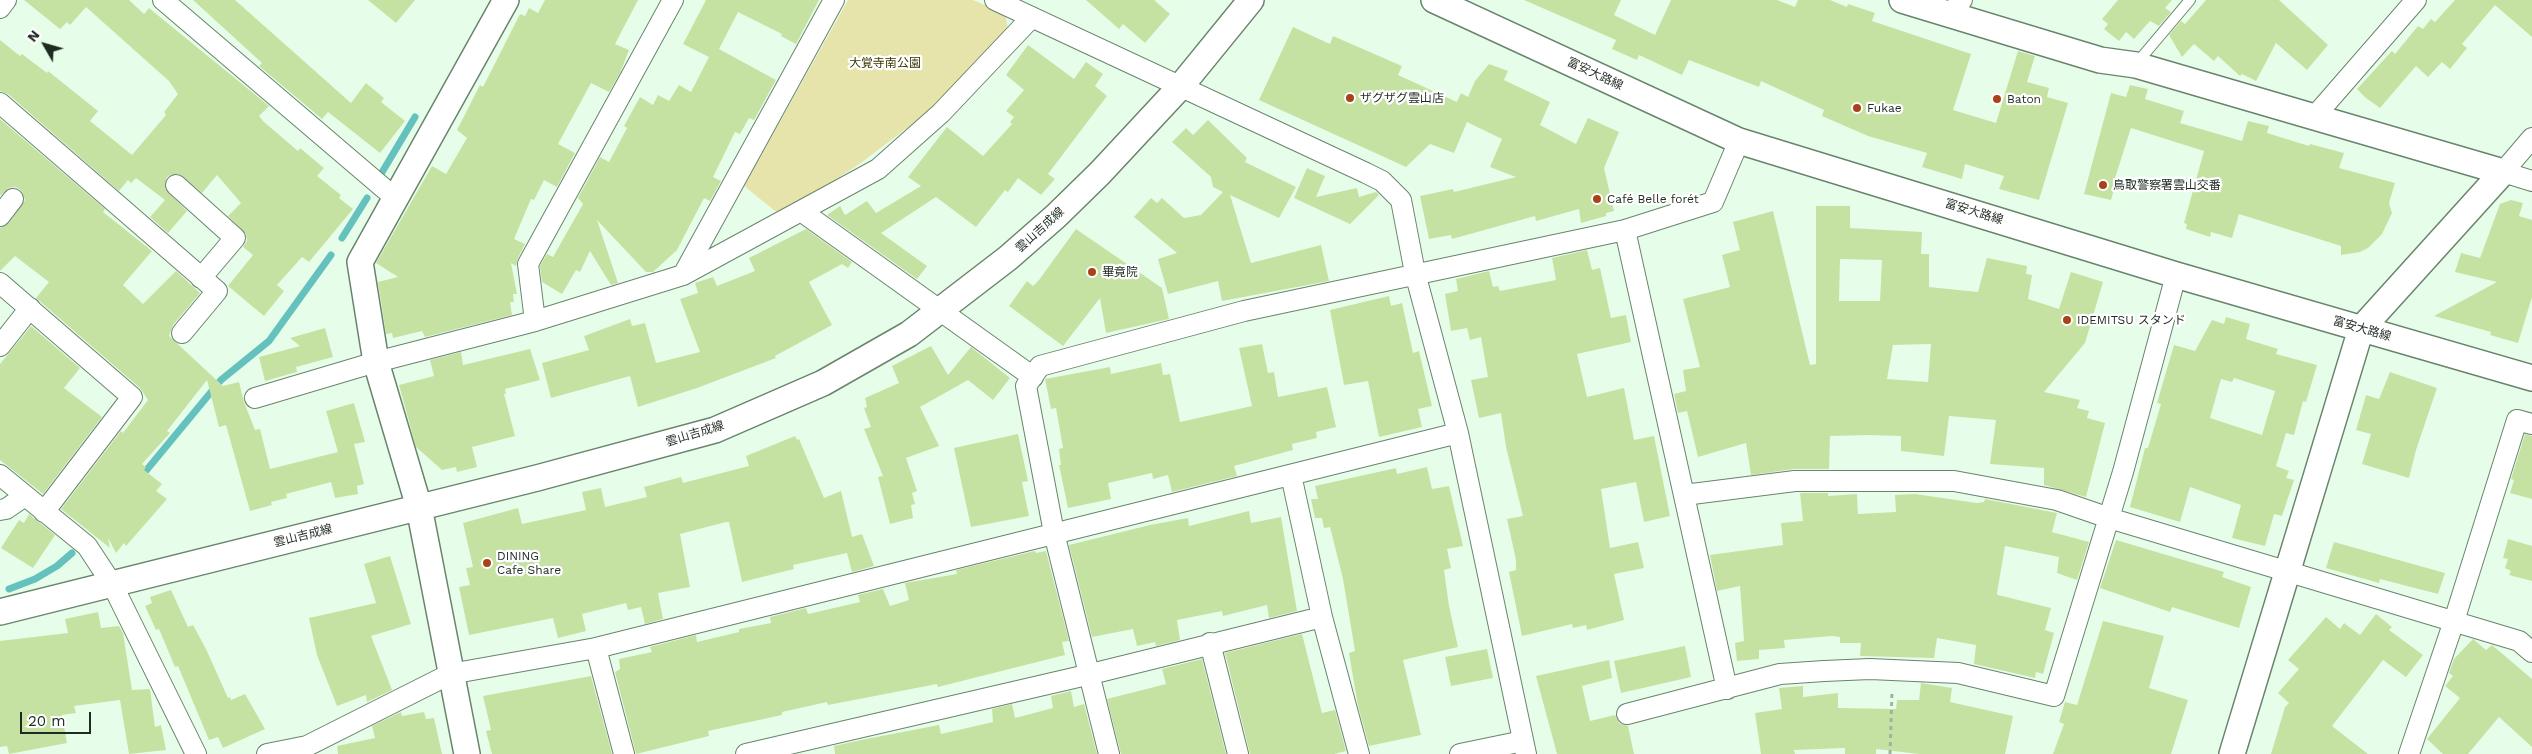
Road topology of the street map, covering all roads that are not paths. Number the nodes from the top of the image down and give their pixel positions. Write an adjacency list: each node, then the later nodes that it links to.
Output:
1 (6, 0): 12 (street)
2 (163, 0): 24 (street)
3 (506, 0): 24 (street)
4 (673, 0): 36 (street)
5 (834, 0): 30 (street)
6 (995, 0): 14 (street)
7 (1251, 0): 16 (street, 雲山吉成線)
8 (1434, 0): 20 (street, 富安大路線)
9 (1902, 0): 13 (street)
10 (2190, 0): 15 (lane)
11 (2416, 0): 18 (street)
12 (0, 8)
13 (1955, 8): 15 (street)
14 (1032, 17): 16 (street); 26 (street)
15 (2136, 65): 18 (street)
16 (1181, 86): 29 (street); 35 (street, 雲山吉成線)
17 (0, 103): 32 (street)
18 (2315, 116): 21 (street)
19 (2532, 138): 21 (street)
20 (1740, 141): 28 (street); 31 (street, 富安大路線)
21 (2503, 172): 22 (street); 37 (street)
22 (2532, 181)
23 (176, 184): 32 (street)
24 (394, 197): 40 (street)
25 (13, 199): 27 (street)
26 (801, 211): 30 (street); 35 (street)
27 (0, 216)
28 (1625, 230): 29 (street); 48 (street)
29 (1415, 273): 41 (street); 45 (street)
30 (683, 275): 36 (street)
31 (2176, 275): 37 (street, 富安大路線); 53 (street)
32 (201, 278): 38 (street)
33 (0, 283): 34 (street)
34 (30, 308): 39 (street); 52 (street)
35 (941, 310): 41 (street); 50 (street, 雲山吉成線)
36 (535, 321): 40 (street)
37 (2361, 329): 42 (street, 富安大路線); 55 (street)
38 (182, 333)
39 (0, 346)
40 (376, 362): 43 (street); 50 (street)
41 (1032, 377): 54 (street)
42 (2532, 378)
43 (256, 398)
44 (2532, 424): 59 (street)
45 (1458, 433): 47 (street); 67 (street)
46 (0, 475): 49 (street)
47 (1291, 475): 54 (street); 58 (street)
48 (1684, 495): 53 (street); 65 (street)
49 (25, 496): 51 (street); 52 (street)
50 (418, 508): 56 (street, 雲山吉成線); 63 (street)
51 (0, 510)
52 (44, 512): 56 (street)
53 (2109, 518): 55 (street); 65 (street)
54 (1054, 533): 61 (street); 64 (street)
55 (2287, 571): 59 (street); 78 (street)
56 (112, 584): 57 (street, 雲山吉成線); 69 (street)
57 (0, 612)
58 (1322, 617): 60 (street); 76 (street)
59 (2454, 622): 62 (street); 79 (street)
60 (1210, 643): 64 (street); 75 (street)
61 (596, 648): 63 (street); 72 (street)
62 (2532, 652)
63 (450, 674): 68 (street); 71 (street)
64 (1090, 674): 73 (street); 74 (street)
65 (1728, 689): 66 (street)
66 (1627, 714)
67 (1524, 748): 77 (street)
68 (308, 750): 70 (street)
69 (196, 754)
70 (266, 754)
71 (467, 754)
72 (624, 754)
73 (746, 754)
74 (1109, 754)
75 (1238, 754)
76 (1359, 754)
77 (1460, 754)
78 (2232, 754)
79 (2409, 754)

